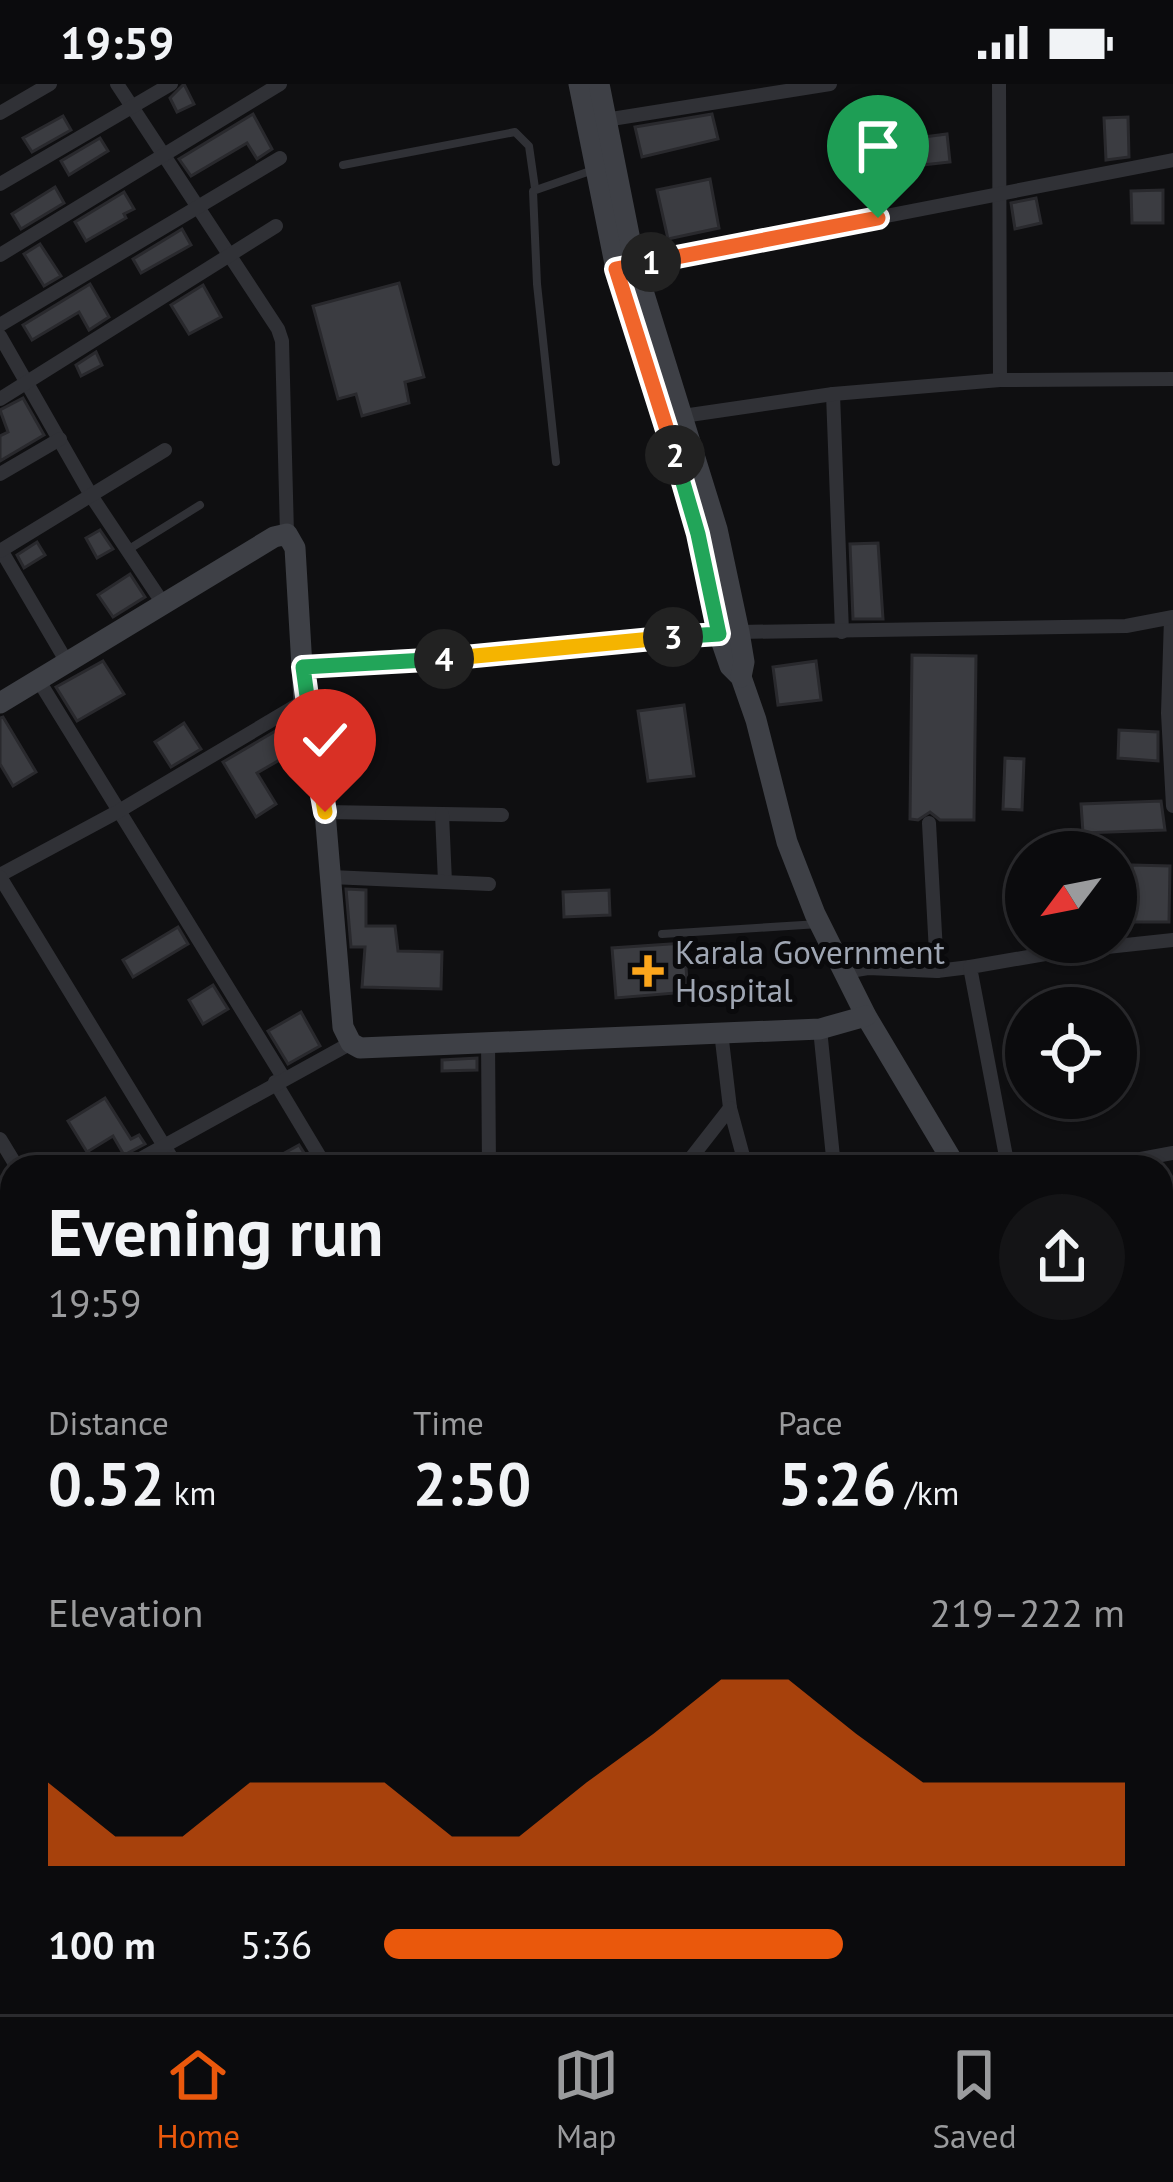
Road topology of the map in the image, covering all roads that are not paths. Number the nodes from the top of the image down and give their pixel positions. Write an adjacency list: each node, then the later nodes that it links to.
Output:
1 (50, 84): 9 (street)
2 (117, 84): 11 (street)
3 (171, 84): 11 (street)
4 (280, 84): 10 (street)
5 (579, 84): 13 (street)
6 (599, 84): 13 (street)
7 (830, 84): 13 (street)
8 (999, 84): 21 (street)
9 (32, 88): 12 (street)
10 (262, 88): 14 (street)
11 (132, 107): 14 (street); 19 (street)
12 (0, 113)
13 (598, 122): 18 (street); 26 (street)
14 (163, 156): 22 (street); 24 (street)
15 (280, 158): 22 (street)
16 (1173, 160): 21 (street)
17 (343, 165): 20 (lane)
18 (597, 169): 20 (lane); 26 (street)
19 (0, 184)
20 (536, 188): 37 (lane)
21 (998, 195): 26 (street); 30 (street)
22 (196, 208): 25 (street); 27 (street)
23 (276, 226): 25 (street)
24 (0, 255)
25 (226, 256): 31 (street); 41 (street)
26 (626, 267): 34 (street)
27 (0, 325)
28 (0, 336): 31 (street)
29 (1173, 379): 30 (street)
30 (1000, 380): 32 (street)
31 (27, 381): 33 (street); 35 (street)
32 (833, 394): 34 (street); 46 (street)
33 (0, 399)
34 (674, 417): 47 (street)
35 (60, 439): 38 (street); 39 (street)
36 (165, 450): 39 (street)
37 (556, 462)
38 (0, 474)
39 (92, 496): 42 (street); 43 (street)
40 (200, 505): 43 (lane)
41 (287, 535): 44 (street); 49 (street)
42 (0, 551): 48 (street)
43 (127, 551): 44 (street)
44 (164, 605): 48 (street)
45 (1172, 618): 46 (street); 53 (street)
46 (842, 632): 47 (street)
47 (729, 633): 49 (street); 63 (street)
48 (68, 664): 50 (street)
49 (303, 667): 51 (street)
50 (39, 681): 52 (street); 54 (street)
51 (304, 701): 54 (street); 55 (street)
52 (0, 704)
53 (1173, 806)
54 (119, 811): 59 (street); 74 (street)
55 (325, 812): 56 (street); 60 (street)
56 (442, 814): 57 (street); 61 (street)
57 (502, 815)
58 (929, 823): 67 (street)
59 (0, 876): 76 (street)
60 (331, 877): 61 (street); 73 (street)
61 (445, 882): 62 (street)
62 (489, 884)
63 (820, 924): 64 (lane); 68 (street)
64 (662, 934)
65 (1173, 940): 66 (street)
66 (970, 967): 67 (street); 85 (street)
67 (937, 971): 68 (street)
68 (844, 972): 69 (street)
69 (866, 1016): 70 (street); 84 (street)
70 (820, 1029): 71 (street); 83 (street)
71 (722, 1032): 72 (street); 75 (street)
72 (488, 1040): 73 (street); 80 (street)
73 (351, 1042): 74 (street)
74 (279, 1079): 76 (street); 79 (street)
75 (730, 1108): 81 (street); 82 (street)
76 (164, 1145): 77 (street); 78 (street)
77 (146, 1155)
78 (170, 1155)
79 (320, 1155)
80 (489, 1155)
81 (693, 1155)
82 (743, 1155)
83 (833, 1155)
84 (949, 1155)
85 (1006, 1155)

